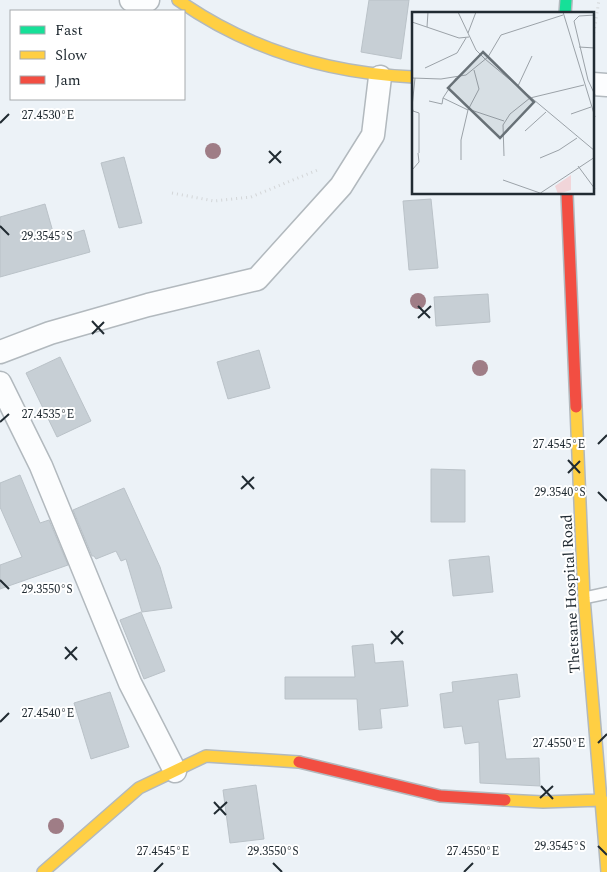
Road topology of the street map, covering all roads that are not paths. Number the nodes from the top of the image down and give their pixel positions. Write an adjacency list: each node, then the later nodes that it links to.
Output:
1 (131, 0): 2 (street)
2 (148, 0)
3 (178, 0): 4 (street)
4 (380, 77): 5 (street); 9 (street)
5 (412, 77)
6 (594, 84): 7 (street)
7 (607, 86)
8 (567, 195): 12 (street, Thetsane Hospital Road)
9 (0, 352)
10 (0, 383): 13 (street)
11 (607, 593): 12 (lane)
12 (584, 598): 14 (street, Thetsane Hospital Road)
13 (175, 771): 14 (street); 15 (street)
14 (604, 802): 16 (street, Thetsane Hospital Road)
15 (43, 872)
16 (607, 872)

